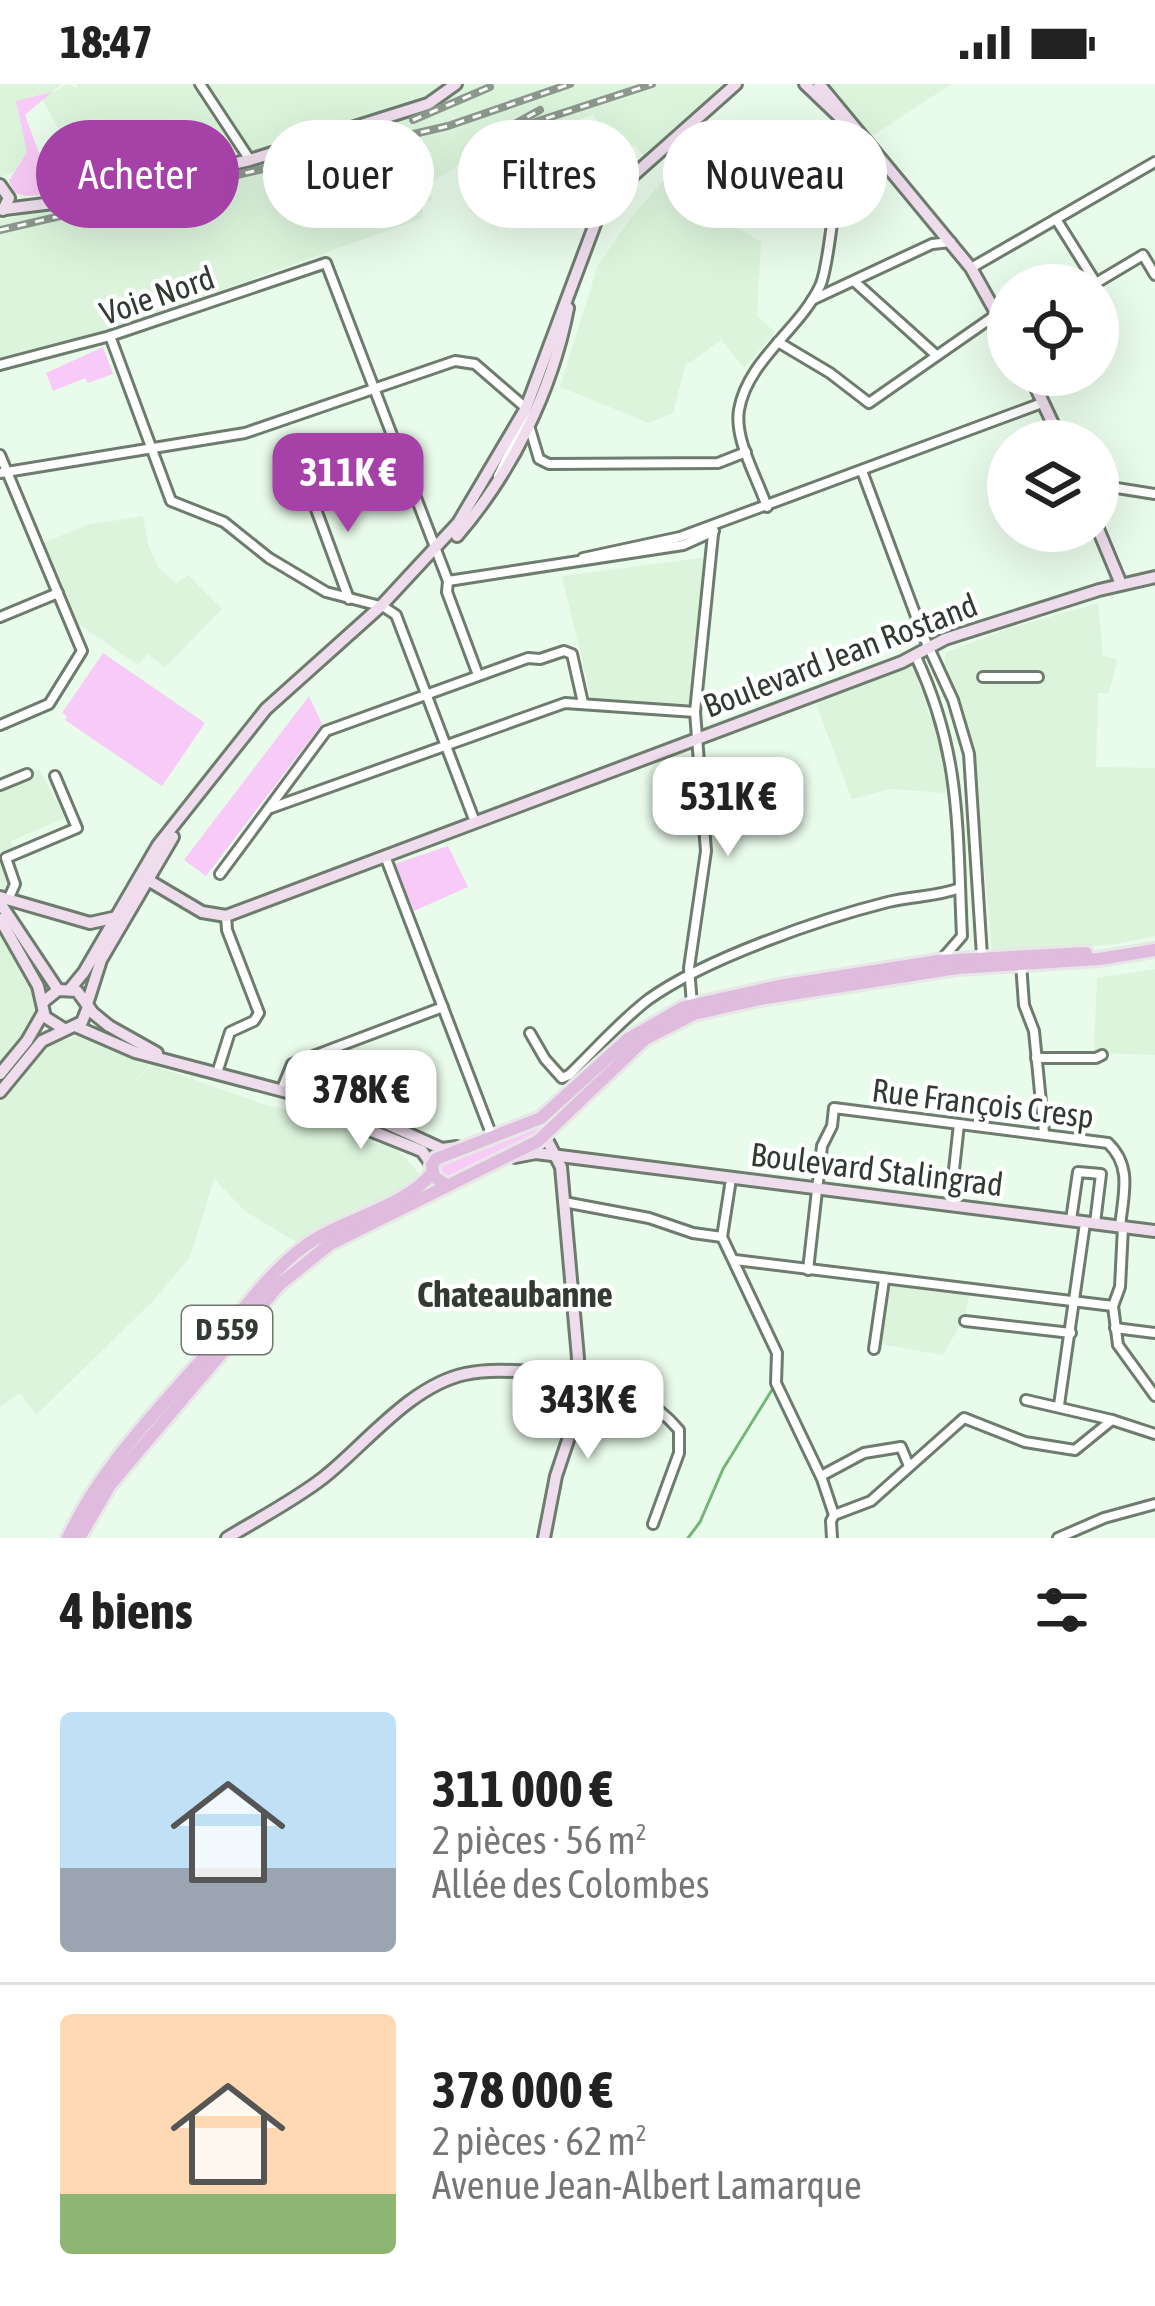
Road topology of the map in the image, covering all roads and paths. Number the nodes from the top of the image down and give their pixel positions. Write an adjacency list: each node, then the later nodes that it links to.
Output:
1 (200, 84): 9 (street)
2 (456, 84): 9 (street)
3 (736, 84): 26 (street)
4 (805, 84): 7 (street)
5 (819, 84): 6 (street)
6 (832, 98): 7 (street); 8 (street)
7 (841, 118)
8 (850, 120)
9 (250, 160): 13 (street)
10 (1155, 162): 15 (street)
11 (887, 164): 16 (street)
12 (4, 189): 13 (street); 14 (street)
13 (35, 204): 14 (street)
14 (3, 210)
15 (1056, 219): 20 (street); 22 (street)
16 (940, 227): 18 (street); 19 (street)
17 (830, 228): 21 (street)
18 (951, 242): 19 (street); 20 (street)
19 (932, 244): 23 (street)
20 (971, 268): 27 (street)
21 (824, 271): 24 (street); 25 (street)
22 (1155, 275)
23 (855, 282): 25 (street); 32 (street)
24 (820, 287): 25 (street); 28 (street)
25 (836, 287): 28 (street)
26 (569, 291): 37 (street); 37 (street)
27 (987, 296)
28 (811, 300): 31 (street)
29 (987, 321): 32 (street)
30 (110, 336): 33 (street, Voie Nord); 34 (street, Voie Nord); 40 (street)
31 (778, 342): 32 (street); 41 (street)
32 (936, 356)
33 (0, 365)
34 (374, 389): 37 (street); 40 (street); 52 (street)
35 (1041, 396): 36 (street)
36 (1044, 402): 38 (street); 43 (street)
37 (528, 416): 39 (street); 39 (street)
38 (1051, 420)
39 (519, 438): 41 (street); 52 (street); 52 (street)
40 (150, 449): 44 (street); 61 (street)
41 (747, 452): 48 (street)
42 (0, 455): 44 (street)
43 (862, 471): 48 (street); 64 (street)
44 (4, 472): 60 (street)
45 (307, 485): 61 (street)
46 (1119, 489): 47 (street)
47 (1155, 494)
48 (767, 508): 49 (street)
49 (706, 530): 50 (street); 53 (street); 54 (street)
50 (698, 541): 53 (street); 54 (street)
51 (1108, 552): 55 (street)
52 (436, 554): 57 (street); 62 (street)
53 (583, 558): 57 (street)
54 (710, 563): 71 (street)
55 (1114, 566): 58 (street); 59 (street)
56 (1155, 577): 58 (street, Boulevard Jean Rostand)
57 (448, 581): 66 (street)
58 (1121, 584): 59 (street, Boulevard Jean Rostand)
59 (1099, 590): 64 (street, Boulevard Jean Rostand)
60 (58, 593): 63 (street); 72 (street)
61 (350, 601): 62 (street)
62 (384, 607): 69 (street); 84 (street); 84 (street)
63 (0, 617)
64 (929, 648): 65 (street, Boulevard Jean Rostand); 79 (street)
65 (916, 657): 73 (street, Boulevard Jean Rostand); 80 (street)
66 (478, 676): 69 (street); 70 (street)
67 (983, 677): 68 (street)
68 (1038, 677)
69 (427, 694): 74 (street); 78 (street)
70 (583, 704): 71 (street); 74 (street)
71 (694, 712): 73 (street)
72 (0, 725)
73 (699, 741): 81 (street, Boulevard Jean Rostand); 99 (street)
74 (445, 744): 78 (street); 81 (street)
75 (27, 774): 77 (street)
76 (55, 776): 88 (street)
77 (0, 785)
78 (268, 809): 83 (street)
79 (974, 817): 80 (street); 97 (street)
80 (957, 818): 85 (street)
81 (476, 822): 82 (street, Boulevard Jean Rostand)
82 (385, 856): 89 (street, Boulevard Jean Rostand); 103 (street)
83 (220, 874)
84 (142, 881): 89 (street); 90 (street); 102 (street)
85 (960, 888): 86 (street); 87 (street)
86 (939, 896): 87 (street); 99 (street)
87 (960, 901): 93 (street)
88 (7, 902): 91 (street); 91 (street); 92 (street)
89 (226, 916): 110 (street)
90 (117, 917): 92 (street); 94 (street)
91 (6, 920): 100 (street); 104 (street)
92 (90, 923): 94 (street)
93 (962, 935): 97 (street); 98 (street)
94 (102, 941): 100 (street)
95 (1155, 946): 96 (main road)
96 (1021, 959): 97 (main road); 108 (street)
97 (977, 961): 98 (main road); 117 (main road)
98 (938, 962): 101 (main road)
99 (691, 979): 101 (street); 106 (street)
100 (64, 990): 102 (street); 104 (street)
101 (699, 1003): 115 (main road)
102 (87, 1005): 105 (street); 109 (street)
103 (443, 1007): 112 (street); 119 (street)
104 (43, 1008): 105 (street); 111 (street)
105 (70, 1028): 109 (street); 113 (street)
106 (530, 1033)
107 (1102, 1054): 108 (street)
108 (1036, 1058): 118 (street)
109 (170, 1060): 110 (street)
110 (217, 1073): 112 (street)
111 (0, 1074)
112 (281, 1091): 114 (street)
113 (0, 1092)
114 (322, 1103): 120 (street); 123 (street)
115 (536, 1120): 117 (main road); 119 (main road)
116 (959, 1124): 118 (street, Rue François Cresp); 126 (street, Rue François Cresp); 128 (street)
117 (544, 1133): 121 (street); 122 (main road)
118 (1044, 1133): 131 (street, Rue François Cresp)
119 (492, 1136): 120 (main road)
120 (474, 1144): 123 (main road)
121 (555, 1154): 122 (street, Boulevard Stalingrad); 124 (street, Boulevard Stalingrad); 127 (street)
122 (495, 1163): 125 (main road)
123 (432, 1169): 125 (main road); 155 (main road, D 559)
124 (731, 1179): 126 (street, Boulevard Stalingrad); 133 (street)
125 (446, 1184): 156 (main road, D 559)
126 (819, 1191): 128 (street, Boulevard Stalingrad); 135 (street)
127 (564, 1202): 133 (street); 144 (street)
128 (950, 1206): 129 (street, Boulevard Stalingrad)
129 (1071, 1220): 130 (street, Boulevard Stalingrad); 130 (street)
130 (1090, 1222): 131 (street, Boulevard Stalingrad); 137 (street)
131 (1121, 1227): 132 (street, Boulevard Stalingrad); 138 (street)
132 (1155, 1231)
133 (722, 1237): 134 (street)
134 (735, 1260): 135 (street); 151 (street)
135 (808, 1270): 136 (street)
136 (884, 1280): 137 (street); 143 (street)
137 (1076, 1303): 138 (street); 141 (street)
138 (1113, 1306): 140 (street)
139 (965, 1321): 141 (street)
140 (1115, 1328): 142 (street); 145 (street)
141 (1072, 1333): 147 (street)
142 (1155, 1333)
143 (874, 1348)
144 (577, 1374): 154 (street); 157 (street); 158 (street)
145 (1155, 1396)
146 (1026, 1400): 147 (street)
147 (1059, 1406): 148 (street)
148 (1112, 1420): 149 (street); 150 (street)
149 (1155, 1434)
150 (909, 1466): 151 (street); 153 (street)
151 (821, 1476): 153 (street)
152 (1155, 1504): 160 (street)
153 (834, 1515): 159 (street)
154 (653, 1524)
155 (68, 1538)
156 (79, 1538)
157 (227, 1538)
158 (544, 1538)
159 (832, 1538)
160 (1058, 1538)

